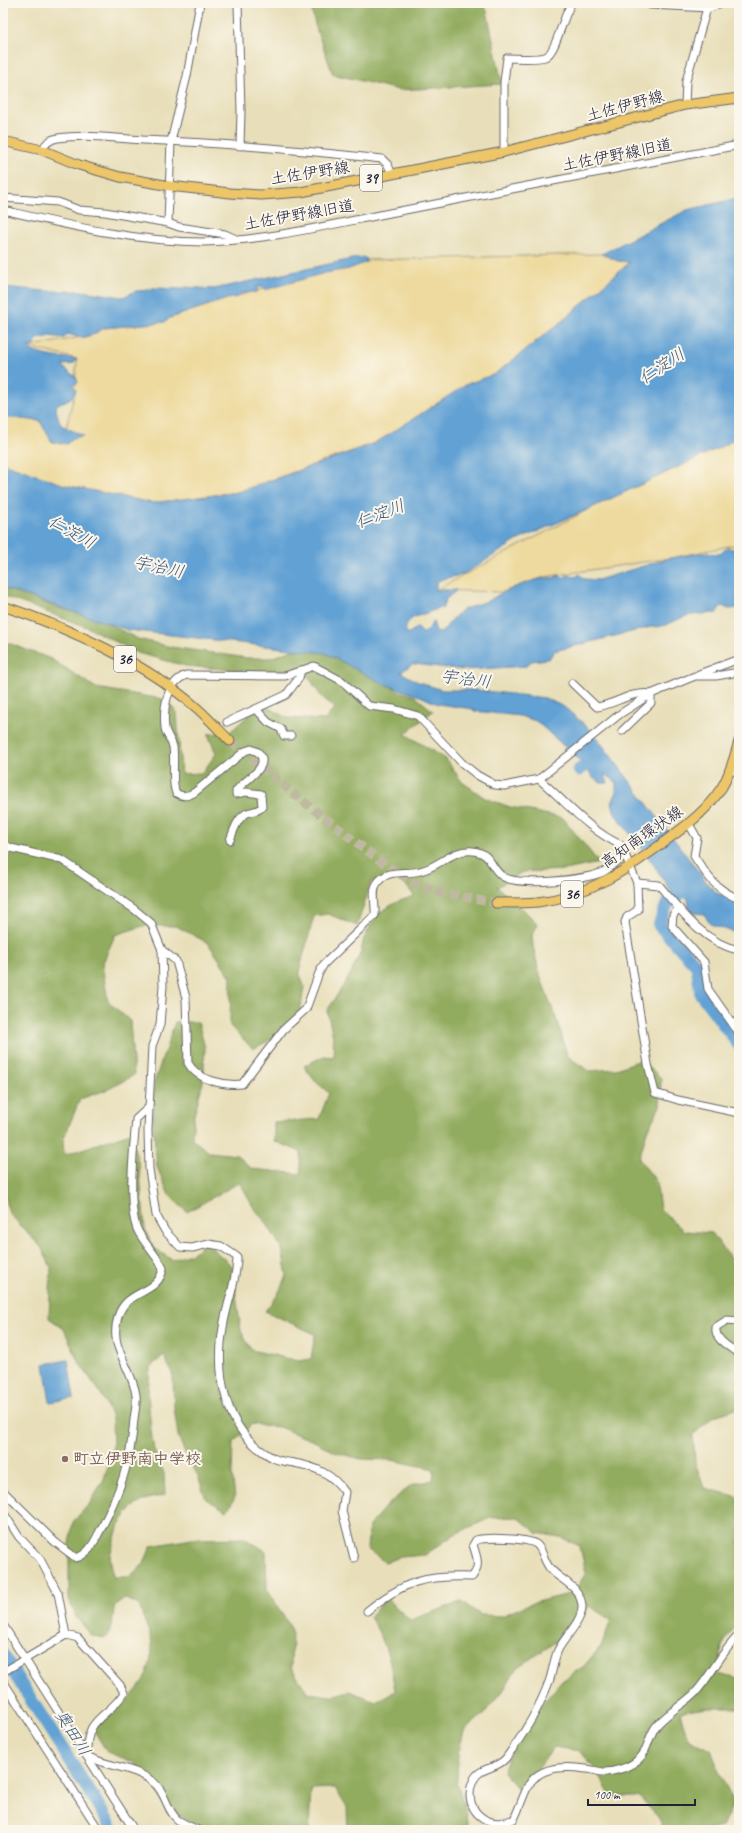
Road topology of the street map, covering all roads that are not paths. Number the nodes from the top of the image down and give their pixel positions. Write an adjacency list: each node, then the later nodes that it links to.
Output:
1 (200, 3): 10 (street)
2 (238, 3): 12 (street)
3 (572, 3): 14 (street)
4 (646, 3): 6 (street)
5 (721, 3): 6 (street)
6 (706, 8): 8 (street)
7 (739, 98): 8 (main road, 土佐伊野線 / 39)
8 (685, 105): 14 (main road, 土佐伊野線 / 39)
9 (3, 141): 13 (main road, 土佐伊野線 / 39)
10 (171, 141): 12 (street); 13 (street); 16 (street)
11 (739, 145): 20 (street, 土佐伊野線旧道)
12 (240, 146): 15 (street)
13 (42, 150): 16 (main road, 土佐伊野線 / 39)
14 (504, 152): 15 (main road, 土佐伊野線 / 39)
15 (392, 174): 16 (main road, 土佐伊野線 / 39)
16 (170, 186): 19 (street)
17 (3, 198): 19 (street)
18 (3, 210): 20 (street, 土佐伊野線旧道)
19 (168, 223): 20 (street)
20 (238, 240)
21 (3, 606): 27 (main road, 36)
22 (739, 659): 25 (street)
23 (302, 670): 27 (street); 29 (street); 37 (street)
24 (739, 672): 25 (street)
25 (695, 676): 28 (street)
26 (572, 683): 28 (street)
27 (170, 689): 33 (main road, 36); 39 (street)
28 (651, 694): 31 (street); 37 (street)
29 (256, 709): 30 (street); 32 (street)
30 (227, 722)
31 (622, 731)
32 (291, 736)
33 (230, 741)
34 (739, 741): 35 (main road, 高知南環状線 / 36)
35 (729, 770): 36 (street); 38 (main road, 高知南環状線 / 36)
36 (739, 772)
37 (539, 779): 41 (street)
38 (689, 824): 42 (main road, 高知南環状線 / 36); 44 (street)
39 (230, 840)
40 (3, 844): 47 (street)
41 (625, 855): 42 (street); 47 (street)
42 (629, 867): 43 (street); 45 (main road, 高知南環状線 / 36)
43 (638, 883): 46 (street); 51 (street)
44 (739, 899)
45 (496, 903)
46 (679, 908): 48 (street); 49 (street)
47 (162, 950): 50 (street)
48 (739, 950)
49 (739, 1033)
50 (148, 1108): 54 (street); 56 (street)
51 (739, 1113)
52 (739, 1321): 53 (street)
53 (739, 1354)
54 (3, 1491)
55 (3, 1512): 59 (street)
56 (354, 1558)
57 (367, 1611): 60 (street)
58 (3, 1625): 61 (street)
59 (66, 1635): 61 (street); 64 (street)
60 (739, 1635)
61 (25, 1659): 62 (street); 64 (street)
62 (3, 1672)
63 (3, 1681): 65 (street)
64 (87, 1756): 66 (street); 67 (street)
65 (99, 1830)
66 (134, 1830)
67 (198, 1830)

